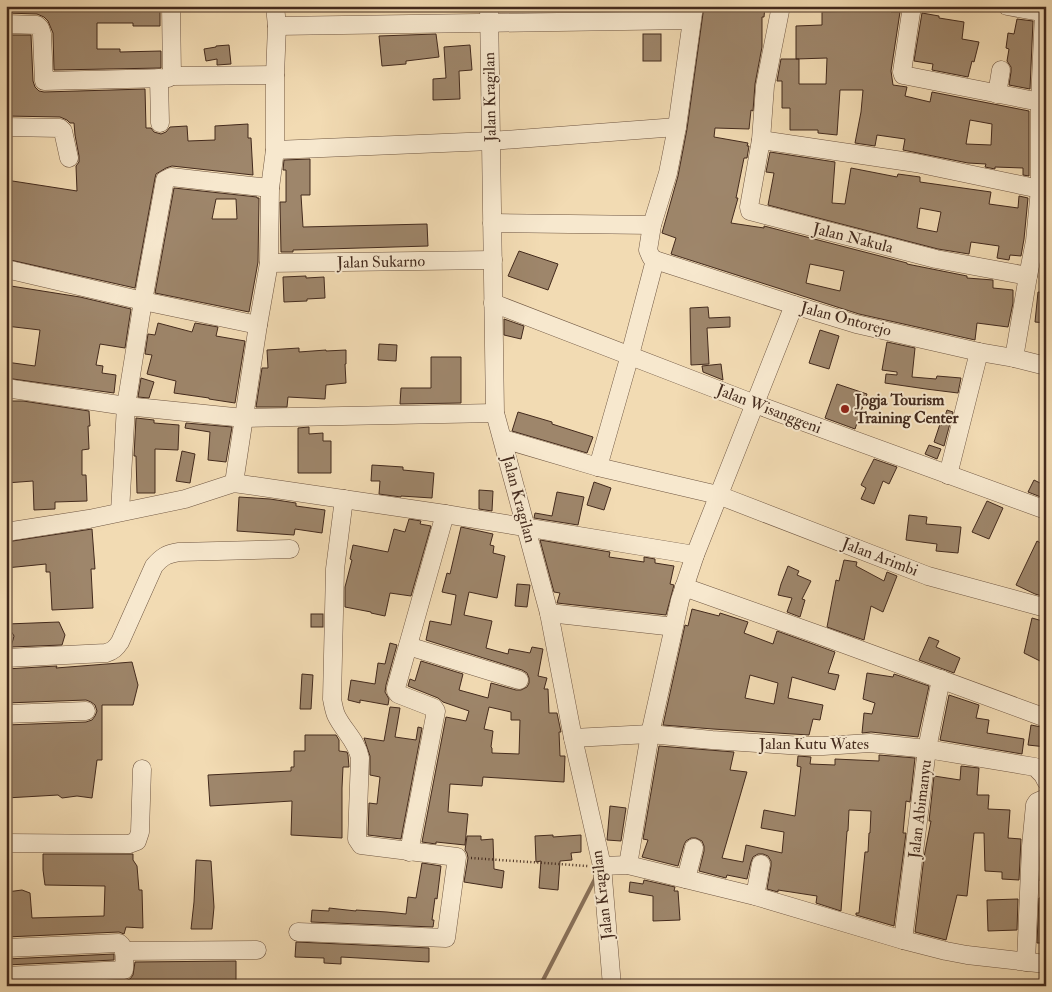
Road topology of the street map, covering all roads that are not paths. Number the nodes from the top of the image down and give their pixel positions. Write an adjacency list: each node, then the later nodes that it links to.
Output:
1 (171, 6): 13 (street)
2 (275, 6): 10 (street)
3 (781, 6): 19 (street)
4 (912, 6): 14 (street)
5 (1007, 6): 6 (street)
6 (1045, 12): 15 (street)
7 (692, 13): 8 (street); 17 (street)
8 (489, 15): 10 (street); 20 (street, Jalan Kragilan)
9 (6, 24): 13 (street)
10 (277, 26): 12 (street)
11 (1001, 70): 14 (street)
12 (275, 75): 13 (street); 21 (street)
13 (165, 77): 16 (street)
14 (997, 94): 15 (street)
15 (1040, 102): 24 (street)
16 (160, 123)
17 (677, 127): 20 (street); 26 (street)
18 (6, 128): 22 (street)
19 (761, 140): 24 (street); 31 (street, Jalan Nakula)
20 (491, 141): 21 (street); 25 (street, Jalan Kragilan)
21 (275, 150): 23 (street)
22 (69, 158)
23 (270, 188): 29 (street); 32 (street)
24 (1040, 189): 31 (street)
25 (492, 223): 26 (street); 28 (street, Jalan Kragilan)
26 (652, 225): 27 (street)
27 (653, 258): 34 (street, Jalan Ontorejo); 37 (street)
28 (493, 260): 29 (street, Jalan Sukarno); 33 (street, Jalan Kragilan)
29 (269, 264): 35 (street)
30 (6, 269): 32 (street)
31 (1028, 276): 38 (street)
32 (143, 301): 35 (street); 42 (street)
33 (494, 303): 37 (street, Jalan Wisanggeni); 43 (street, Jalan Kragilan)
34 (794, 305): 36 (street, Jalan Ontorejo); 41 (street)
35 (258, 325): 44 (street)
36 (979, 352): 38 (street, Jalan Ontorejo); 47 (street)
37 (630, 355): 41 (street, Jalan Wisanggeni); 46 (street)
38 (1014, 358): 39 (street, Jalan Ontorejo)
39 (1046, 366)
40 (6, 388): 42 (street)
41 (755, 404): 47 (street, Jalan Wisanggeni); 49 (street)
42 (126, 406): 44 (street); 52 (street)
43 (496, 413): 44 (street); 45 (street, Jalan Kragilan)
44 (244, 418): 48 (street)
45 (503, 439): 46 (street, Jalan Arimbi); 54 (street, Jalan Kragilan)
46 (598, 467): 49 (street, Jalan Arimbi)
47 (948, 475): 51 (street, Jalan Wisanggeni)
48 (234, 483): 50 (street); 52 (street)
49 (718, 495): 57 (street); 59 (street, Jalan Arimbi)
50 (344, 499): 53 (street); 77 (street)
51 (1046, 510)
52 (120, 512): 55 (street)
53 (445, 514): 54 (street); 62 (street)
54 (526, 528): 57 (street); 60 (street, Jalan Kragilan)
55 (6, 532)
56 (290, 549): 63 (street)
57 (695, 555): 58 (street)
58 (684, 587): 64 (street); 69 (street)
59 (1046, 608)
60 (548, 614): 61 (street); 70 (street, Jalan Kragilan)
61 (666, 626)
62 (408, 646): 65 (street); 77 (street)
63 (6, 658)
64 (941, 679): 68 (street); 71 (street, Jalan Abimanyu)
65 (519, 680)
66 (86, 711): 67 (street)
67 (6, 714)
68 (1046, 718)
69 (650, 734): 70 (street, Jalan Kutu Wates); 71 (street, Jalan Kutu Wates); 79 (street)
70 (574, 738): 80 (street, Jalan Kragilan)
71 (927, 749): 73 (street, Jalan Kutu Wates); 84 (street, Jalan Abimanyu)
72 (142, 770): 75 (street)
73 (1046, 782)
74 (1046, 798): 88 (street)
75 (6, 843)
76 (694, 848): 81 (street)
77 (409, 852): 83 (street)
78 (761, 864): 82 (street)
79 (628, 865): 80 (street); 81 (street)
80 (602, 866): 91 (street, Jalan Kragilan)
81 (686, 880): 82 (street)
82 (755, 896): 84 (street)
83 (298, 932)
84 (903, 940): 88 (street)
85 (6, 948): 87 (street)
86 (257, 950): 87 (street)
87 (124, 951): 90 (street)
88 (1026, 962): 89 (street)
89 (1046, 964)
90 (6, 976)
91 (612, 986)

